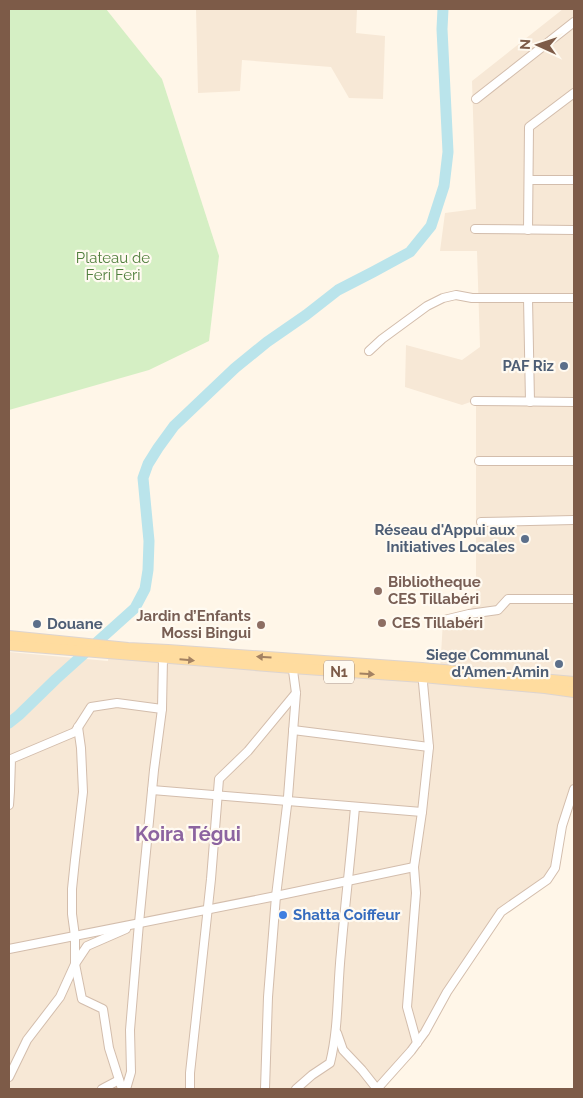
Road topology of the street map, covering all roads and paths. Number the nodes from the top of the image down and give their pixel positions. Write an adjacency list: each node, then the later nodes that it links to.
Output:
1 (574, 22): 3 (street)
2 (574, 92): 4 (street)
3 (476, 99)
4 (529, 180): 5 (street); 7 (street)
5 (574, 180)
6 (475, 230): 7 (street)
7 (528, 230): 8 (street)
8 (574, 230)
9 (528, 298): 10 (street); 11 (street); 13 (street)
10 (574, 298)
11 (369, 351)
12 (475, 401): 13 (street)
13 (530, 402): 14 (street)
14 (574, 402)
15 (479, 461): 16 (street)
16 (574, 461)
17 (574, 520): 18 (street)
18 (481, 522)
19 (574, 599): 20 (street)
20 (444, 620)
21 (12, 641): 22 (main road, N1)
22 (105, 650): 23 (main road, N1); 24 (main road, N1, one-way to 22)
23 (162, 658): 24 (main road, N1, one-way to 24); 29 (street)
24 (292, 664): 25 (main road, N1); 28 (street)
25 (422, 673): 26 (main road, N1); 27 (main road, N1); 32 (street)
26 (574, 682)
27 (574, 692)
28 (296, 693): 31 (street); 35 (street)
29 (162, 709): 30 (street); 34 (street)
30 (78, 727): 37 (street); 45 (street)
31 (293, 730): 32 (street); 36 (street)
32 (429, 746): 39 (street)
33 (574, 789): 49 (street)
34 (152, 790): 35 (street); 44 (street)
35 (217, 795): 36 (street); 43 (street)
36 (287, 801): 38 (street); 42 (street)
37 (9, 805)
38 (355, 807): 39 (street); 41 (street)
39 (422, 812): 40 (street)
40 (414, 867): 41 (street); 49 (street)
41 (348, 880): 42 (street); 48 (street)
42 (276, 896): 43 (street); 55 (street)
43 (207, 909): 44 (street); 54 (street)
44 (139, 923): 45 (street); 47 (street); 53 (street)
45 (74, 936): 46 (street); 47 (street)
46 (9, 949)
47 (75, 964): 50 (street); 51 (street)
48 (336, 1031): 56 (street); 57 (street)
49 (417, 1043): 57 (street)
50 (9, 1077)
51 (119, 1080): 52 (street); 53 (street)
52 (102, 1089)
53 (124, 1089)
54 (190, 1089)
55 (265, 1089)
56 (296, 1089)
57 (377, 1089)

